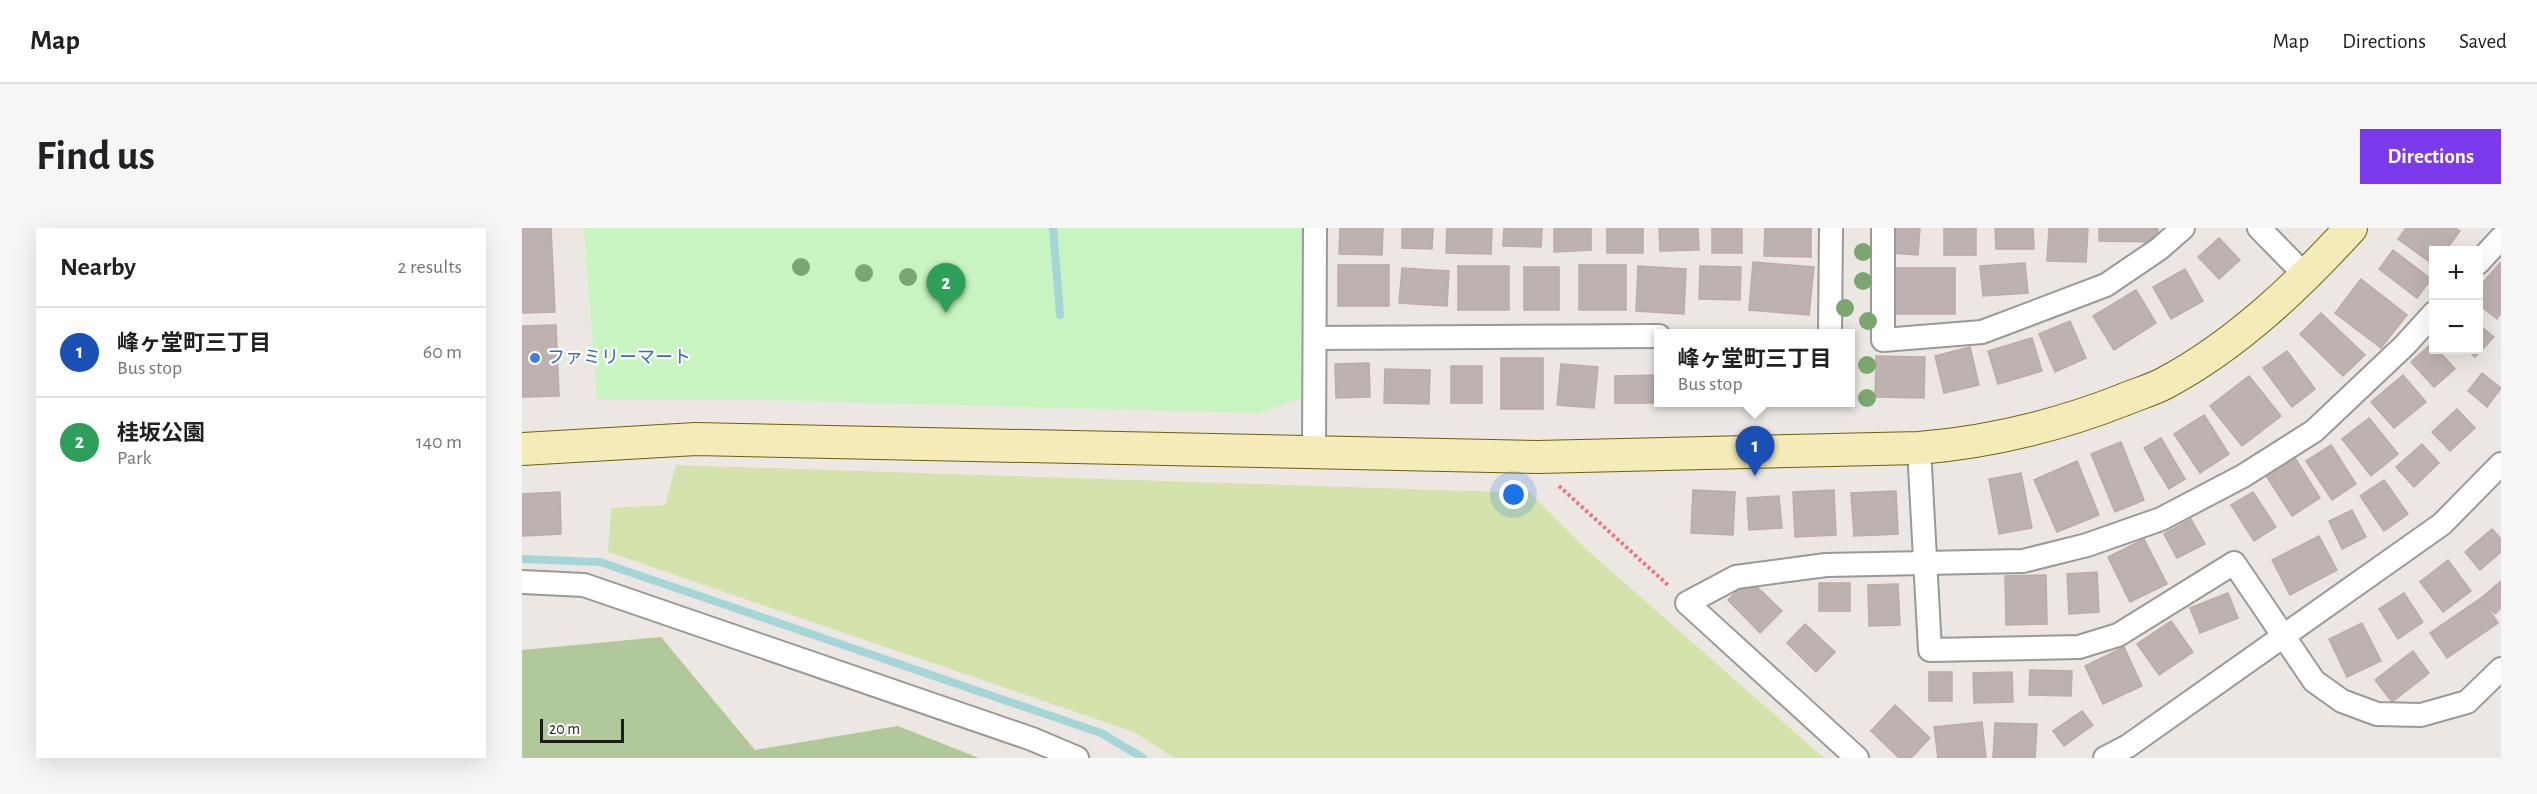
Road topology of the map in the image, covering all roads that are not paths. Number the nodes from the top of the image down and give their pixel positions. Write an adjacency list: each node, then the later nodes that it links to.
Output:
1 (1315, 228): 13 (street)
2 (1831, 228): 11 (street)
3 (1883, 228): 4 (street)
4 (2183, 228)
5 (2259, 228): 9 (street)
6 (2351, 228): 9 (street)
7 (2501, 238): 8 (street)
8 (2483, 258)
9 (2307, 277): 14 (street)
10 (2429, 318): 18 (street)
11 (1830, 329)
12 (1654, 336): 13 (street)
13 (1315, 338): 16 (street)
14 (1919, 447): 16 (street); 18 (street)
15 (522, 449): 16 (street)
16 (1314, 453)
17 (2501, 464): 20 (street)
18 (1925, 563): 20 (street); 23 (street)
19 (522, 582): 22 (street)
20 (2283, 635): 21 (street); 24 (street)
21 (2501, 669)
22 (1077, 758)
23 (1857, 758)
24 (2105, 758)

